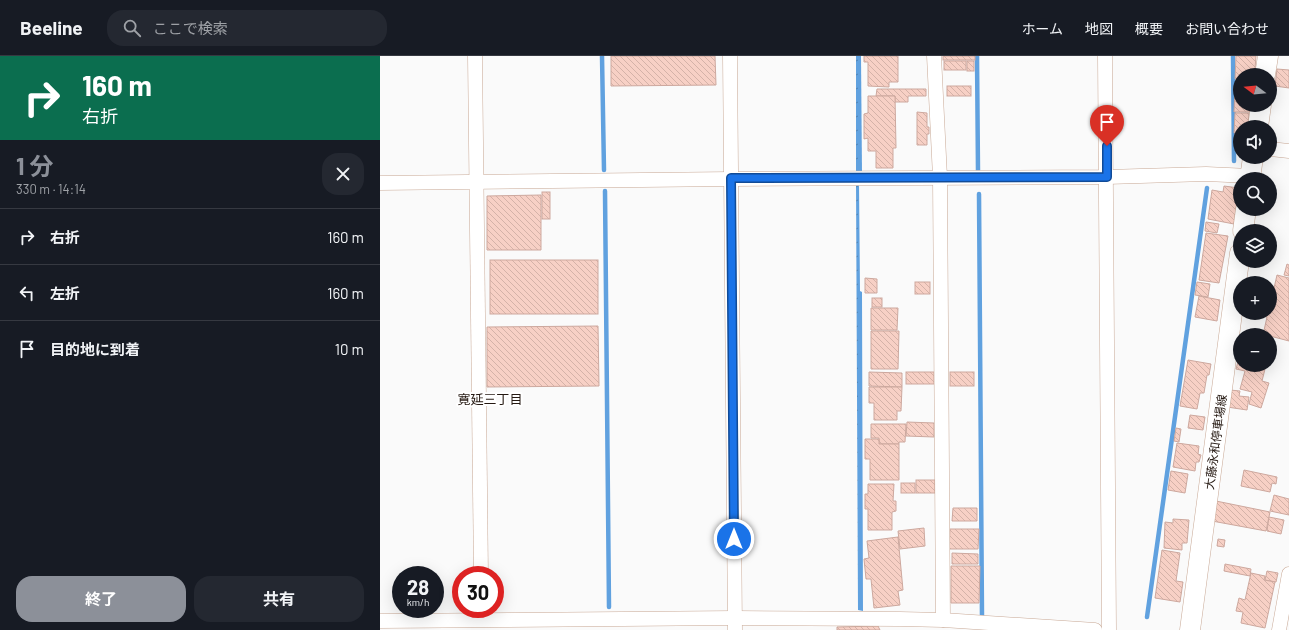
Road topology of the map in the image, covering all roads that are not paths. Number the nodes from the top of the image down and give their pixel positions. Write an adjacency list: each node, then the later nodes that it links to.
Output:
1 (475, 56): 14 (street)
2 (730, 56): 12 (street)
3 (934, 56): 10 (street)
4 (1105, 56): 11 (street)
5 (1268, 56): 6 (main road)
6 (1266, 68)
7 (1277, 150): 8 (street)
8 (1289, 151)
9 (1251, 170): 11 (street)
10 (940, 177): 11 (street); 12 (street); 19 (street)
11 (1107, 177): 24 (street)
12 (731, 178): 14 (street); 21 (street)
13 (380, 183): 14 (street)
14 (476, 183): 16 (street)
15 (1238, 268): 25 (main road, 大藤永和停車場線)
16 (481, 566)
17 (1289, 574): 26 (street)
18 (481, 620): 20 (street); 21 (street)
19 (944, 620): 22 (street); 23 (street)
20 (380, 621)
21 (735, 624): 22 (street)
22 (897, 624)
23 (1095, 630)
24 (1109, 630)
25 (1190, 630)
26 (1279, 630)

